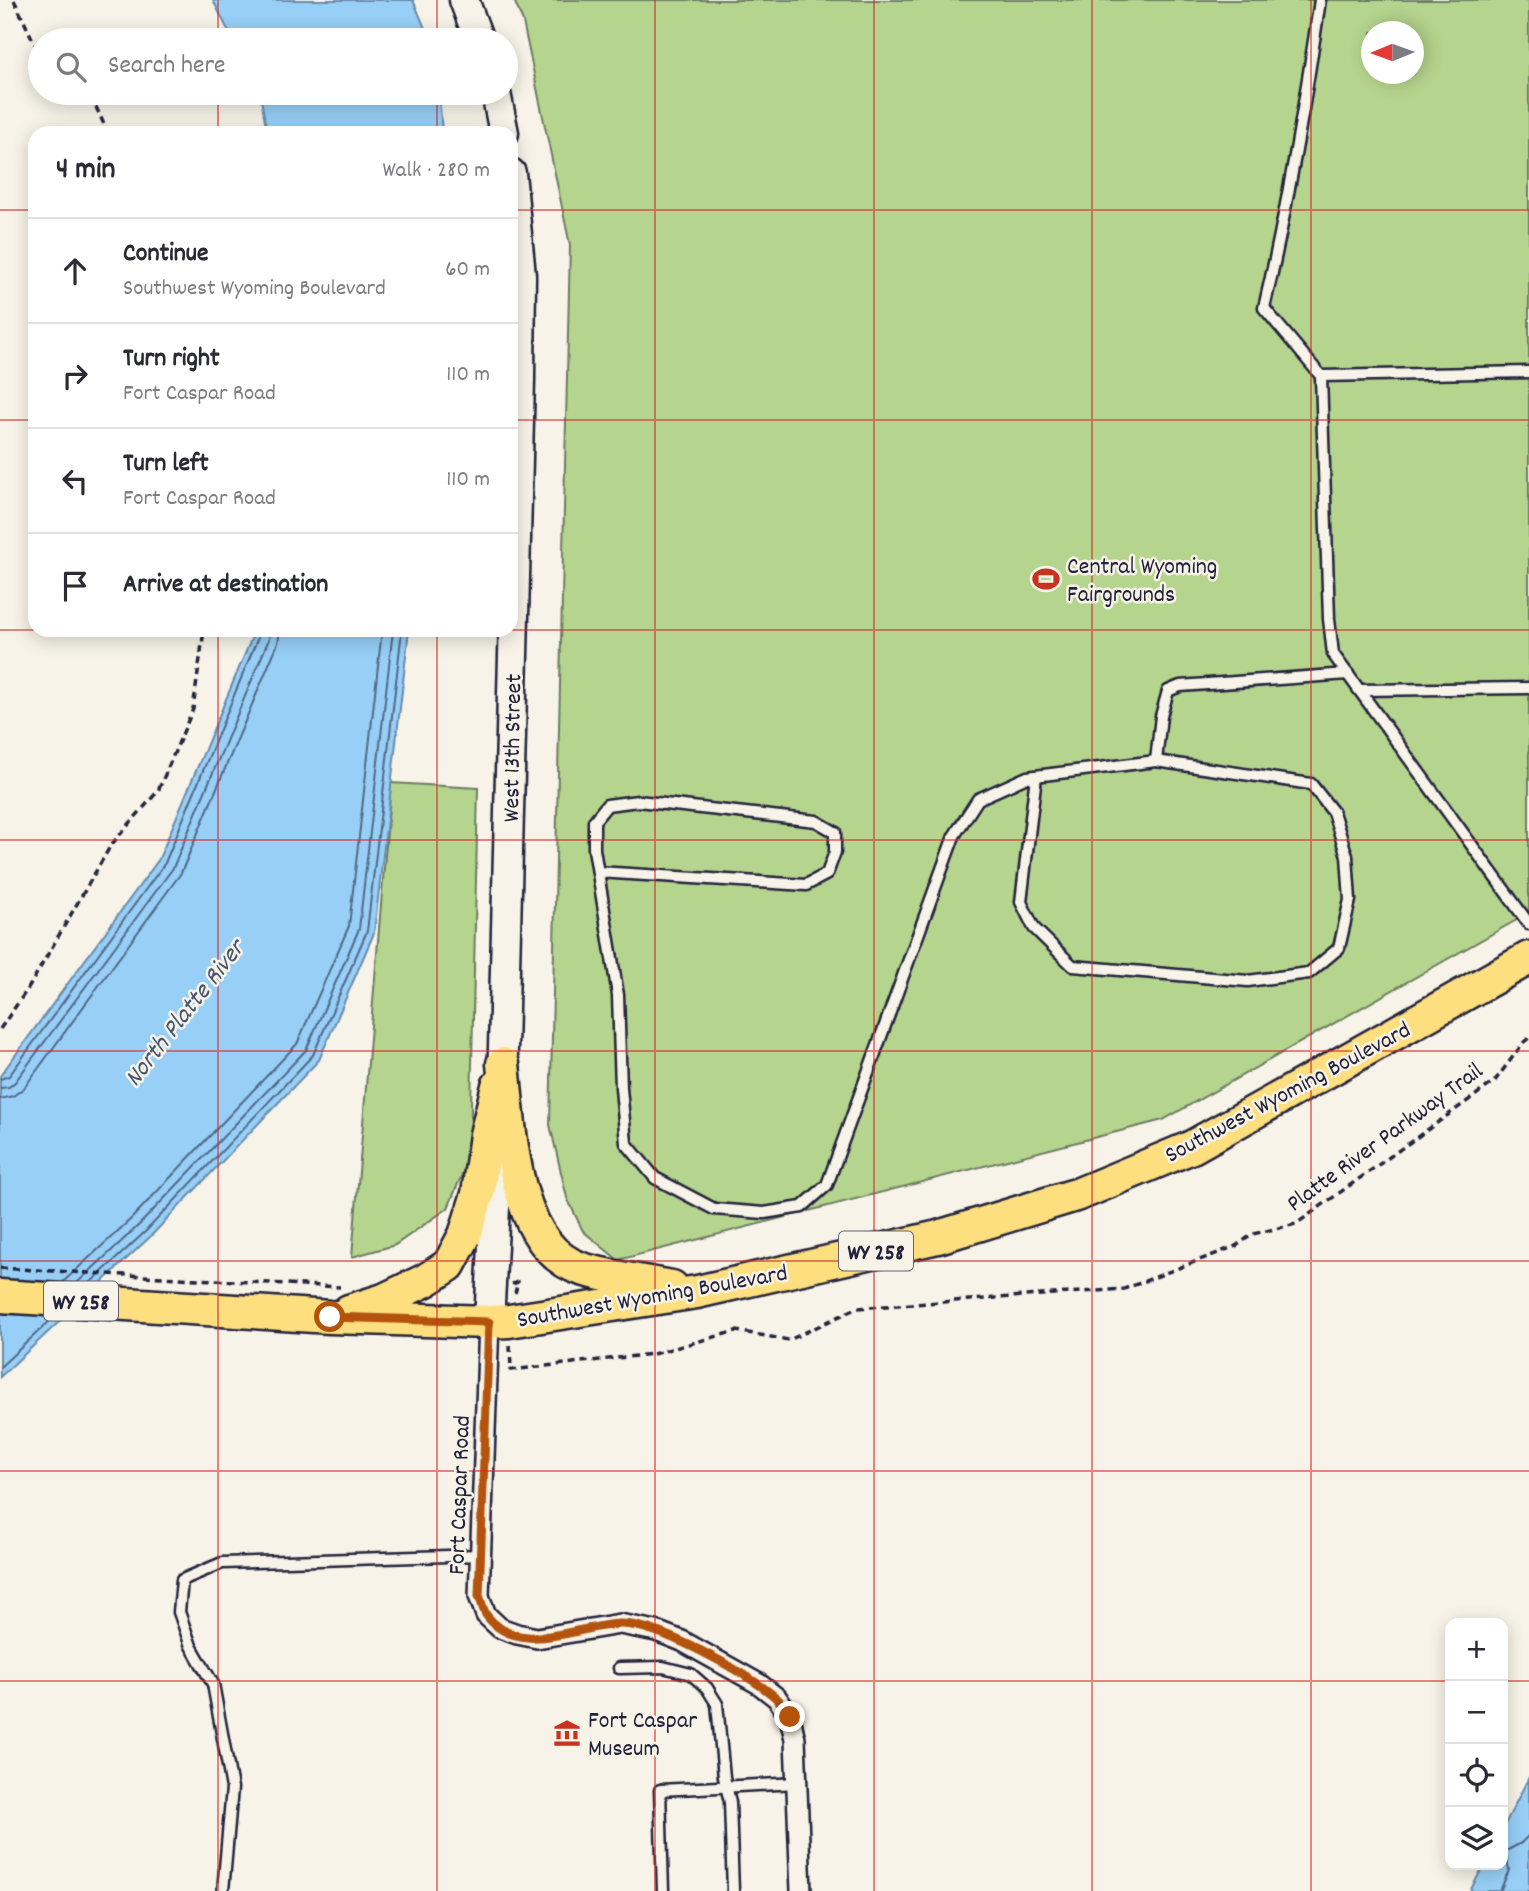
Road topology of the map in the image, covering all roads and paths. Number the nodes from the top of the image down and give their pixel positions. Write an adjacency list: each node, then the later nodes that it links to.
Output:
1 (14, 0): 5 (path)
2 (464, 0): 4 (main road)
3 (1320, 0): 12 (lane)
4 (475, 28)
5 (28, 30)
6 (93, 105): 8 (path)
7 (498, 105): 9 (main road)
8 (105, 126)
9 (503, 126)
10 (518, 244): 13 (main road, West 13th Street)
11 (1529, 372): 12 (lane)
12 (1321, 376): 16 (lane)
13 (518, 449)
14 (203, 637): 24 (path)
15 (513, 637): 26 (main road, West 13th Street)
16 (1348, 674): 18 (lane); 19 (lane)
17 (1529, 688): 18 (lane)
18 (1359, 690): 22 (lane)
19 (1156, 761): 20 (lane); 20 (lane)
20 (1036, 776): 21 (lane)
21 (598, 872): 21 (lane)
22 (1529, 924)
23 (1529, 958): 29 (main road, Southwest Wyoming Boulevard / WY 258)
24 (0, 1030)
25 (1529, 1038): 33 (path, Platte River Parkway Trail)
26 (503, 1064): 29 (main road); 31 (main road); 32 (main road, West 13th Street)
27 (0, 1268): 28 (path)
28 (183, 1278)
29 (697, 1292): 32 (main road, Southwest Wyoming Boulevard / WY 258)
30 (0, 1296): 31 (main road, Southwest Wyoming Boulevard / WY 258)
31 (330, 1317): 32 (main road, Southwest Wyoming Boulevard / WY 258)
32 (489, 1322): 34 (street, Fort Caspar Road)
33 (511, 1370)
34 (481, 1555): 36 (street, Fort Caspar Road); 38 (lane)
35 (620, 1668): 37 (lane)
36 (798, 1783): 37 (lane); 41 (street, Fort Caspar Road)
37 (726, 1786): 39 (lane); 40 (lane)
38 (223, 1891)
39 (663, 1891)
40 (733, 1891)
41 (801, 1891)

